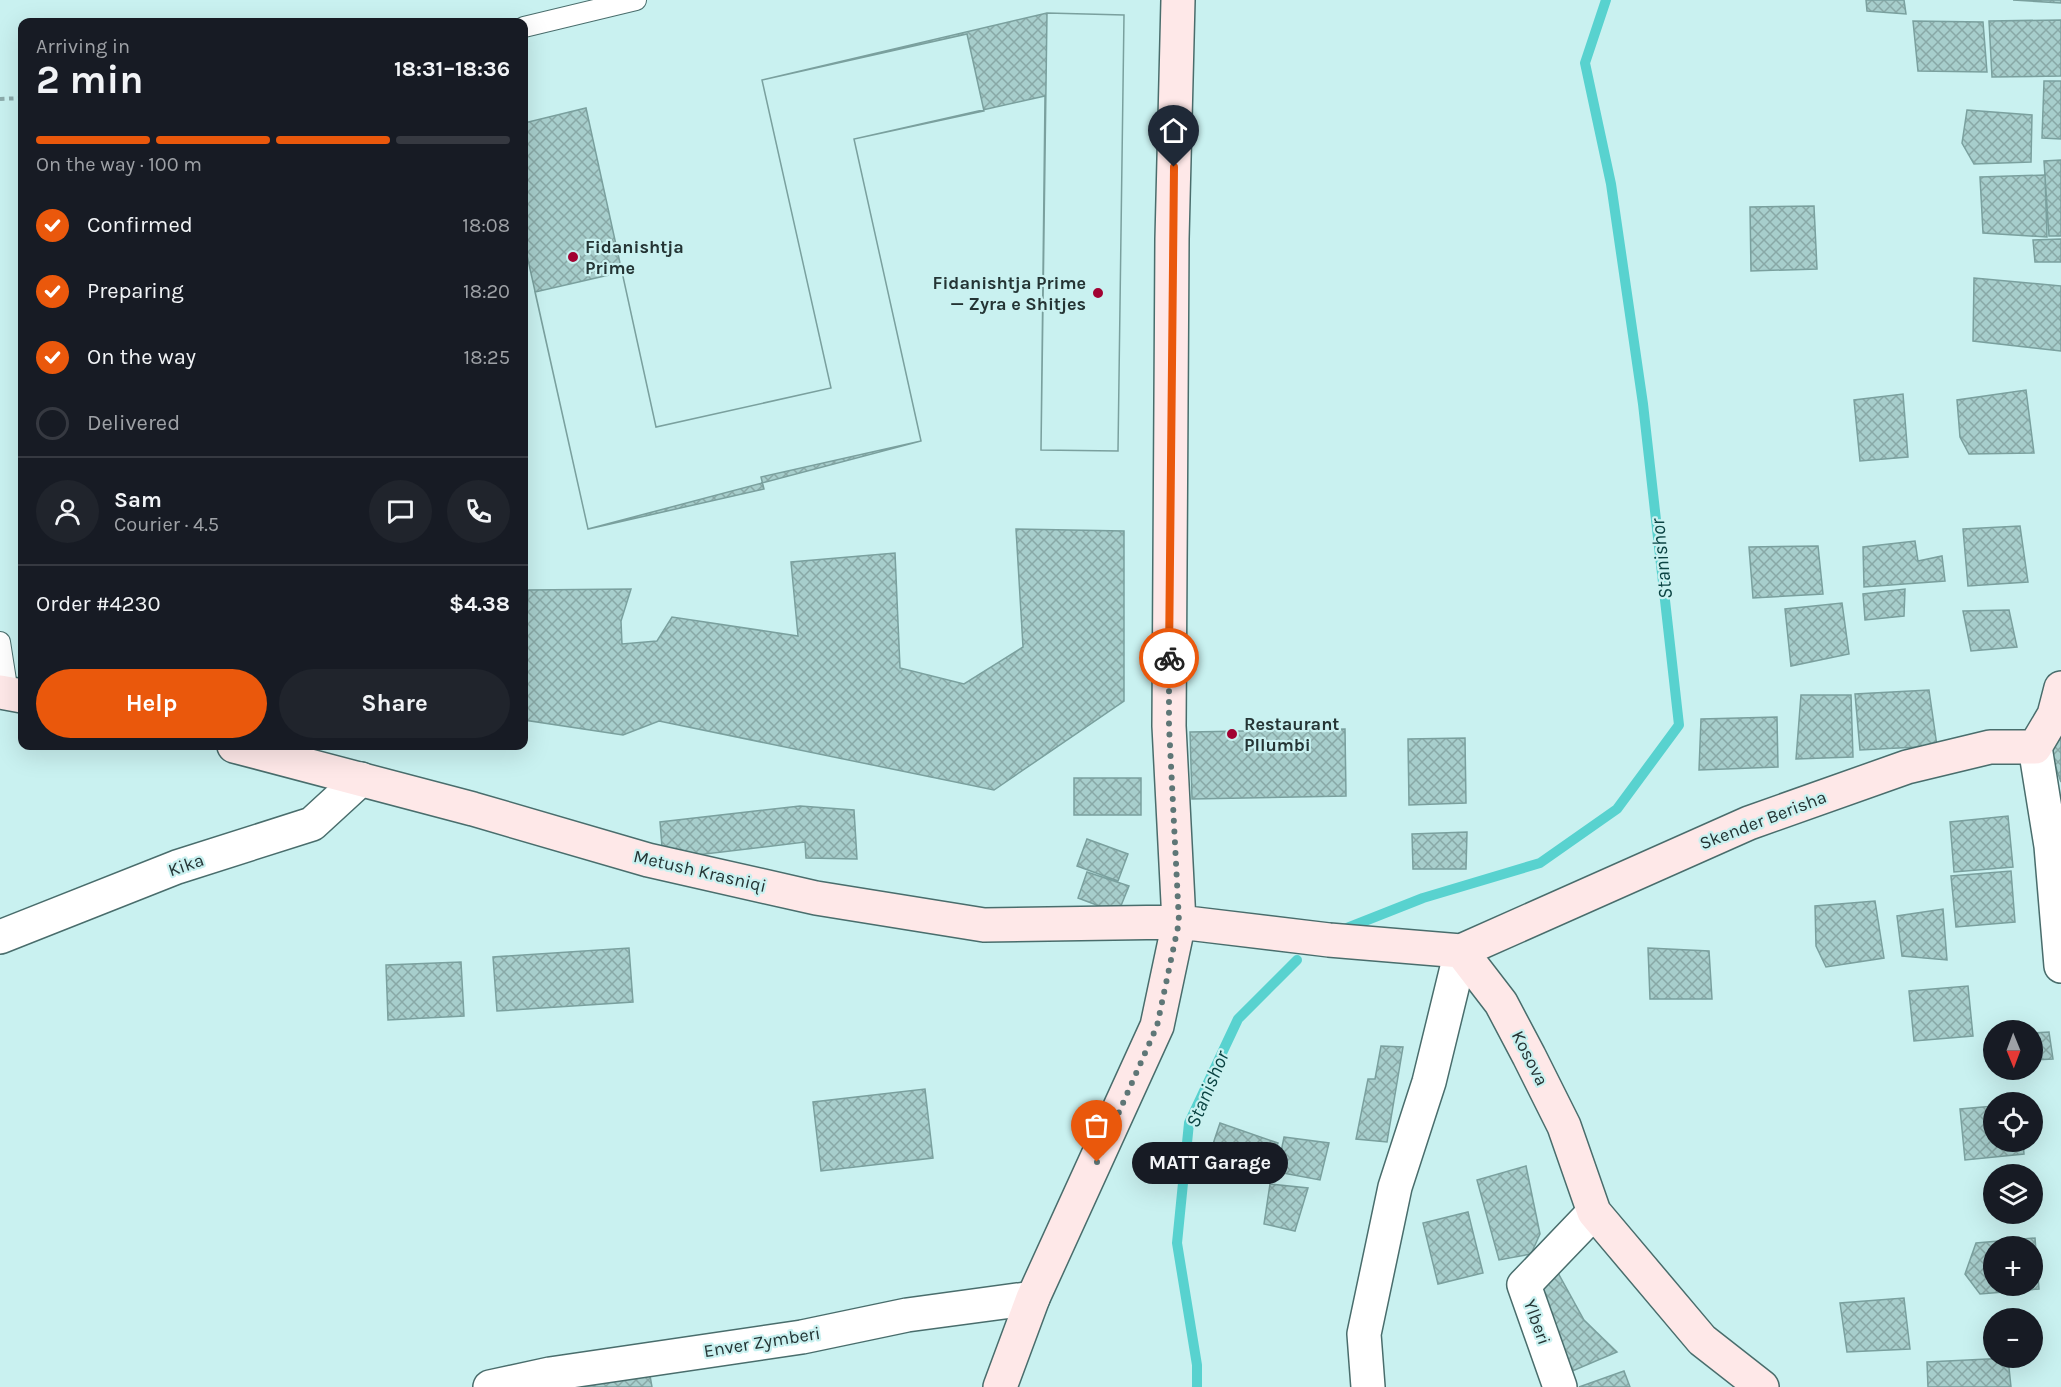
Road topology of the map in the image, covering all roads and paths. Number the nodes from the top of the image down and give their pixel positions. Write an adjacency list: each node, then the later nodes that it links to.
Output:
1 (636, 0): 3 (lane)
2 (1178, 0): 12 (street)
3 (528, 26)
4 (18, 98): 5 (path)
5 (0, 99)
6 (0, 642): 7 (lane)
7 (10, 694)
8 (2059, 706): 9 (street)
9 (2036, 747): 14 (street, Skender Berisha); 15 (street)
10 (249, 750): 11 (street, Metush Krasniqi)
11 (361, 779): 12 (street, Metush Krasniqi); 13 (street, Kika)
12 (1179, 922): 14 (street); 17 (street)
13 (0, 937)
14 (1461, 951): 16 (street, Kosova); 20 (street)
15 (2061, 966)
16 (1594, 1212): 21 (street, Ylberi); 22 (street, Kosova)
17 (1034, 1298): 18 (street, Enver Zymberi); 19 (street)
18 (490, 1387)
19 (1000, 1387)
20 (1368, 1387)
21 (1560, 1387)
22 (1762, 1387)

